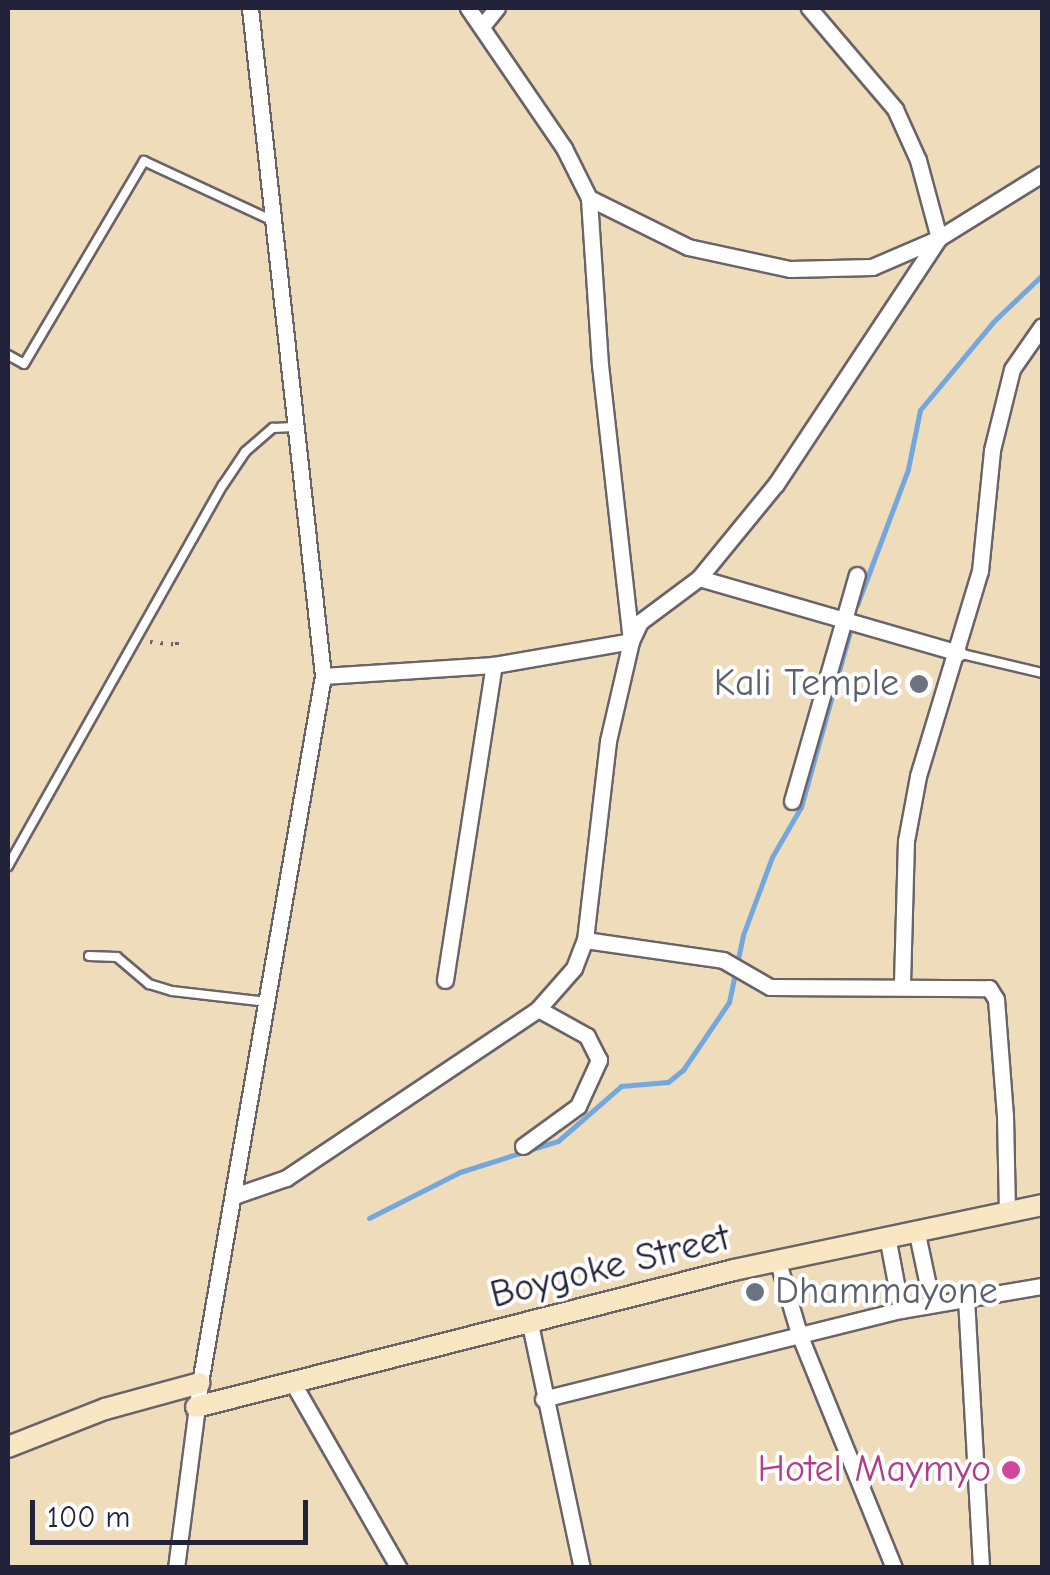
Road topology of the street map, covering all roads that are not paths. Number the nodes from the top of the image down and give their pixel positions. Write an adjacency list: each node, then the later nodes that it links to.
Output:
1 (250, 8): 8 (street)
2 (468, 8): 5 (street)
3 (497, 8): 5 (street)
4 (809, 8): 9 (street)
5 (483, 25): 7 (street)
6 (1042, 174): 9 (street)
7 (589, 198): 9 (street); 16 (street)
8 (272, 221): 11 (lane); 12 (street)
9 (939, 238): 14 (street)
10 (1042, 326): 17 (street)
11 (8, 354)
12 (295, 428): 20 (street); 22 (lane)
13 (857, 575): 15 (street)
14 (699, 578): 15 (street); 16 (street)
15 (845, 618): 17 (street); 21 (street)
16 (631, 641): 18 (street); 23 (street)
17 (958, 653): 19 (lane); 26 (street)
18 (494, 665): 20 (street); 25 (street)
19 (1042, 673)
20 (323, 676): 27 (street)
21 (792, 800)
22 (8, 866)
23 (585, 940): 26 (street); 28 (street)
24 (89, 956): 27 (lane)
25 (445, 980)
26 (902, 983): 32 (street)
27 (267, 1002): 30 (street)
28 (538, 1009): 29 (street); 30 (street)
29 (523, 1146)
30 (237, 1195): 42 (street)
31 (1042, 1205): 32 (street, Boygoke Street)
32 (1007, 1210): 33 (street, Boygoke Street)
33 (916, 1229): 34 (street, Boygoke Street); 38 (street)
34 (887, 1236): 35 (street, Boygoke Street); 39 (street)
35 (778, 1262): 40 (street, Boygoke Street); 41 (street)
36 (1042, 1286): 37 (street)
37 (966, 1298): 38 (street); 51 (street)
38 (932, 1304): 39 (street)
39 (901, 1310): 41 (street)
40 (530, 1324): 43 (street, Boygoke Street); 44 (street)
41 (800, 1334): 44 (street); 50 (street)
42 (200, 1382): 45 (street); 46 (street)
43 (294, 1385): 45 (street, Boygoke Street); 48 (street)
44 (543, 1399): 49 (street)
45 (196, 1407): 47 (street)
46 (8, 1447)
47 (176, 1568)
48 (400, 1568)
49 (582, 1568)
50 (894, 1568)
51 (981, 1568)

